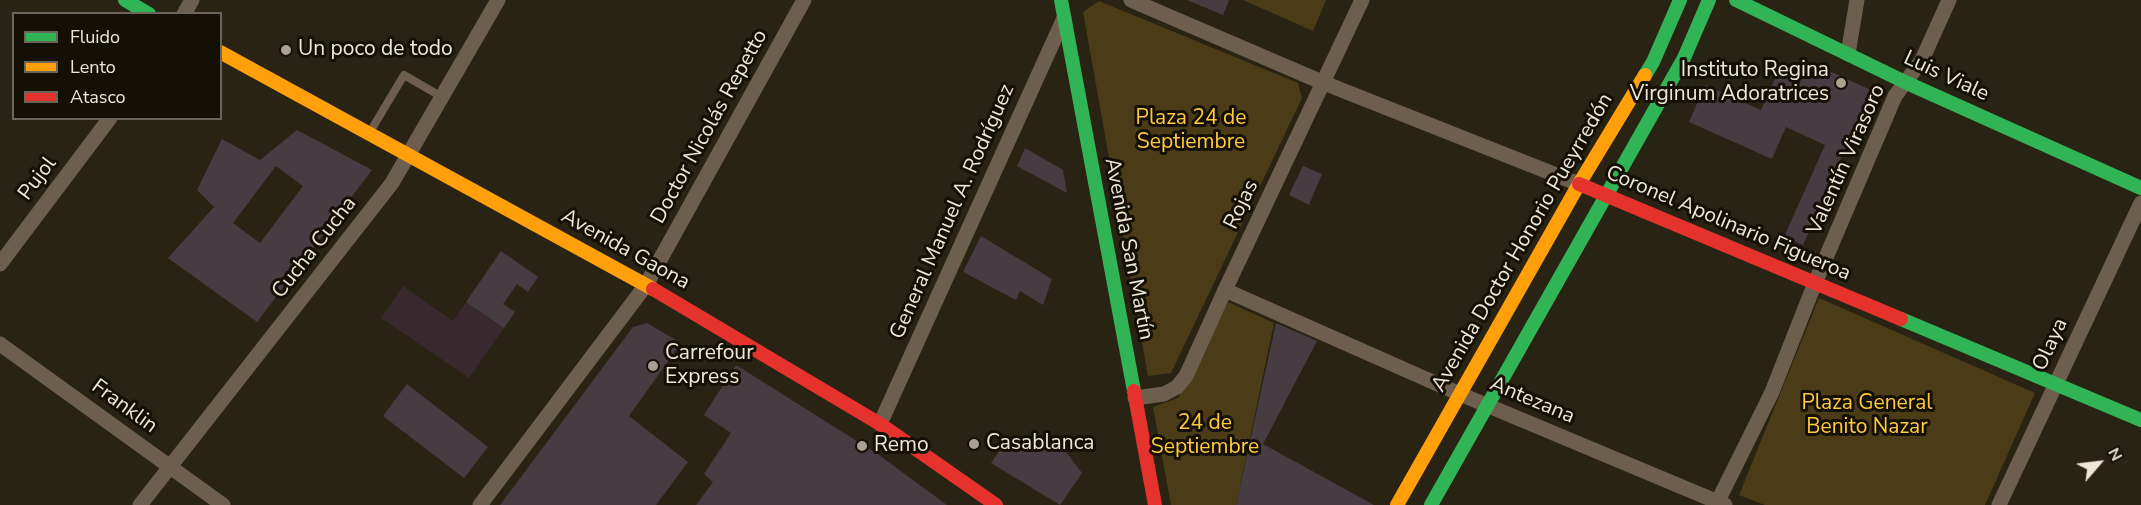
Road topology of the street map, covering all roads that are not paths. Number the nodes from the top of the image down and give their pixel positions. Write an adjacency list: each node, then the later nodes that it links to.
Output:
1 (125, 0): 12 (main road)
2 (498, 0): 18 (street, Cucha Cucha)
3 (804, 0): 28 (street, Doctor Nicolás Repetto)
4 (1060, 0): 13 (main road, Avenida San Martín)
5 (1131, 0): 16 (street, Coronel Apolinario Figueroa)
6 (1362, 0): 16 (street, Rojas)
7 (1680, 0): 22 (main road, Avenida Doctor Honorio Pueyrredón)
8 (1709, 0): 24 (main road)
9 (1736, 0): 15 (main road, Luis Viale)
10 (1857, 0): 15 (street)
11 (1949, 0): 17 (street, Valentín Virasoro)
12 (146, 12)
13 (1064, 18): 33 (main road, Avenida San Martín); 36 (street, General Manuel A. Rodríguez)
14 (222, 53): 20 (main road, Avenida Gaona)
15 (1848, 54): 17 (main road, Luis Viale)
16 (1324, 82): 22 (street, Coronel Apolinario Figueroa); 29 (street, Rojas)
17 (1906, 83): 23 (main road, Luis Viale); 27 (street, Valentín Virasoro)
18 (442, 97): 20 (lane); 21 (street, Cucha Cucha)
19 (108, 120): 26 (street, Pujol)
20 (369, 134): 21 (main road, Avenida Gaona)
21 (408, 155): 28 (main road, Avenida Gaona); 37 (street, Cucha Cucha)
22 (1579, 184): 24 (main road, Coronel Apolinario Figueroa); 32 (main road, Avenida Doctor Honorio Pueyrredón)
23 (2141, 189)
24 (1607, 195): 27 (main road, Coronel Apolinario Figueroa); 34 (main road)
25 (2141, 203): 31 (street, Olaya)
26 (0, 264)
27 (1815, 283): 31 (main road, Coronel Apolinario Figueroa); 38 (street, Valentín Virasoro)
28 (646, 285): 36 (main road, Avenida Gaona); 41 (street, Doctor Nicolás Repetto)
29 (1225, 290): 32 (street, Antezana); 33 (street, Rojas)
30 (0, 344): 37 (street, Franklin)
31 (2056, 385): 35 (main road, Coronel Apolinario Figueroa); 46 (street, Olaya)
32 (1460, 394): 34 (street, Antezana); 44 (main road, Avenida Doctor Honorio Pueyrredón)
33 (1135, 398): 43 (main road, Avenida San Martín)
34 (1488, 405): 38 (street, Antezana); 45 (main road)
35 (2141, 420)
36 (880, 424): 42 (main road, Avenida Gaona)
37 (171, 466): 39 (street, Cucha Cucha); 40 (street, Franklin)
38 (1720, 504)
39 (140, 505)
40 (223, 505)
41 (480, 505)
42 (996, 505)
43 (1155, 505)
44 (1397, 505)
45 (1431, 505)
46 (1999, 505)

